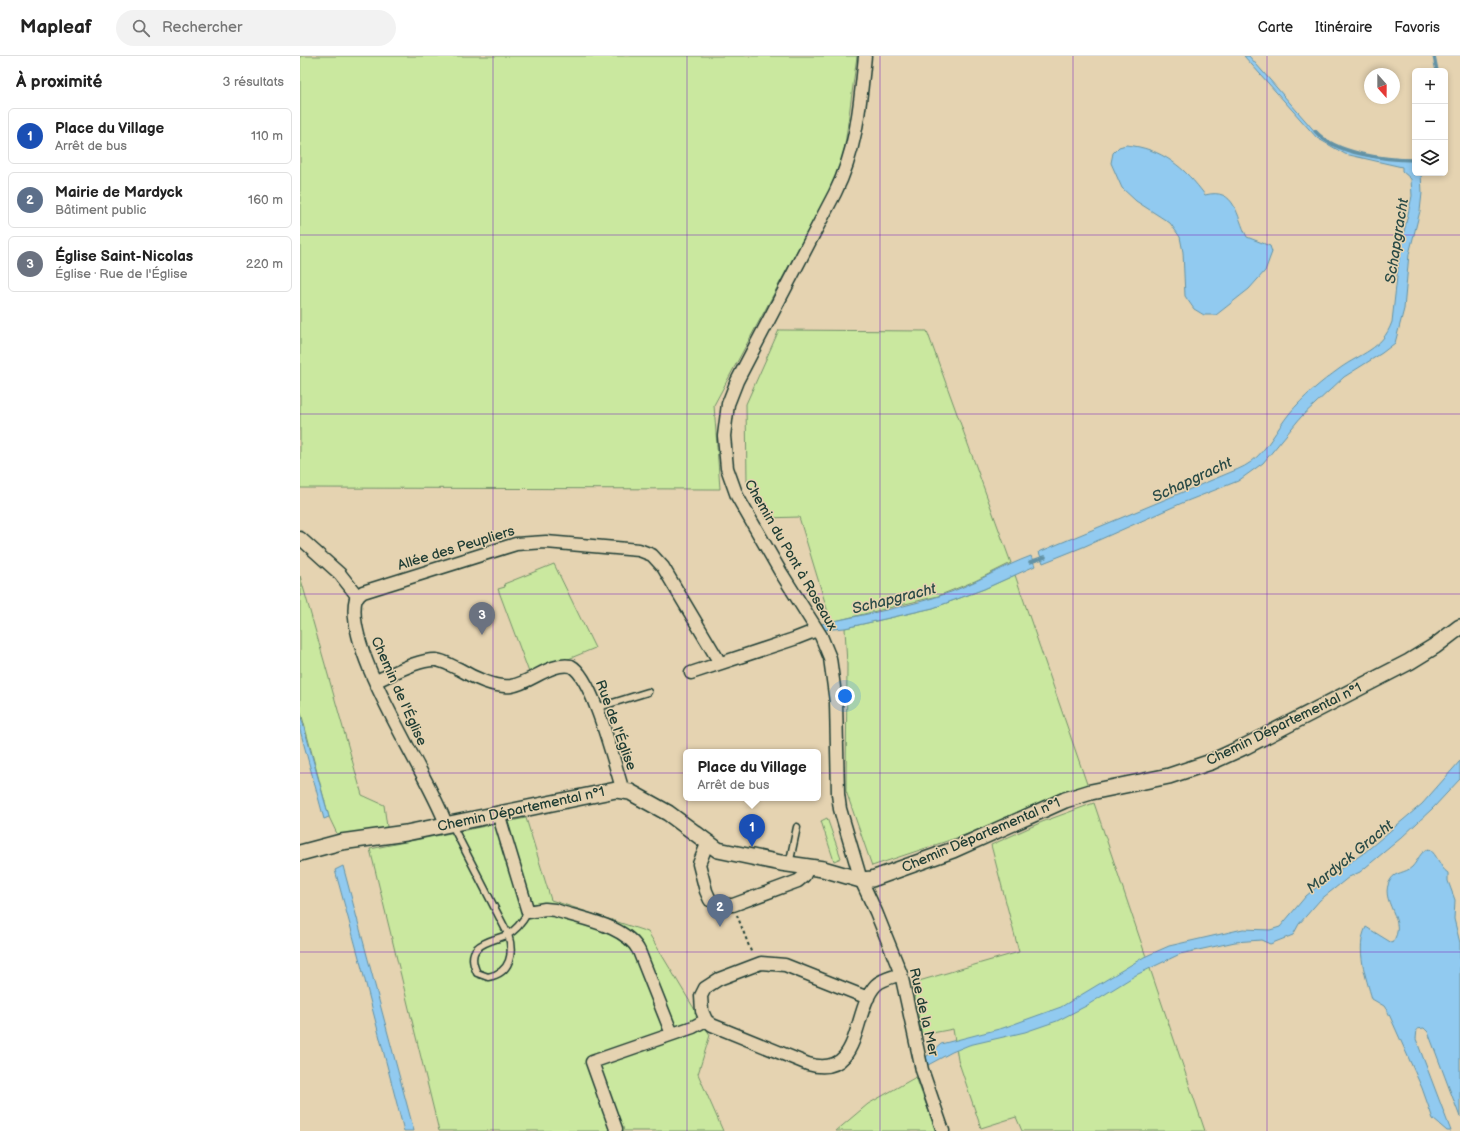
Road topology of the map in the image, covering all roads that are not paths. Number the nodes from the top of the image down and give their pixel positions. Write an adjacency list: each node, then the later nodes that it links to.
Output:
1 (865, 56): 5 (street, Chemin du Pont à Roseaux)
2 (300, 538): 3 (street)
3 (358, 597): 6 (street, Allée des Peupliers); 8 (street, Chemin de l'Église)
4 (1460, 627): 19 (street, Chemin Départemental n°1)
5 (817, 630): 6 (street); 19 (street, Chemin du Pont à Roseaux)
6 (720, 663): 7 (street)
7 (691, 673)
8 (376, 681): 10 (street, Rue de l'Église); 13 (street, Chemin de l'Église)
9 (648, 692): 10 (lane)
10 (596, 708): 11 (street, Rue de l'Église)
11 (623, 791): 12 (street, Chemin Départemental n°1); 15 (street, Chemin Départemental n°1)
12 (498, 814): 13 (street, Chemin Départemental n°1); 20 (street)
13 (448, 824): 16 (street, Chemin Départemental n°1); 21 (lane)
14 (797, 827): 17 (lane)
15 (707, 844): 17 (street, Chemin Départemental n°1); 18 (street)
16 (300, 853)
17 (789, 865): 18 (street, Chemin Départemental n°1)
18 (809, 866): 19 (street, Chemin Départemental n°1)
19 (860, 880): 22 (street, Rue de la Mer)
20 (528, 912): 21 (lane); 25 (street)
21 (508, 934): 21 (lane)
22 (901, 974): 23 (street); 27 (street, Rue de la Mer)
23 (868, 998): 24 (street); 24 (street)
24 (706, 1020): 25 (street)
25 (672, 1034): 26 (street)
26 (616, 1129)
27 (943, 1131)

